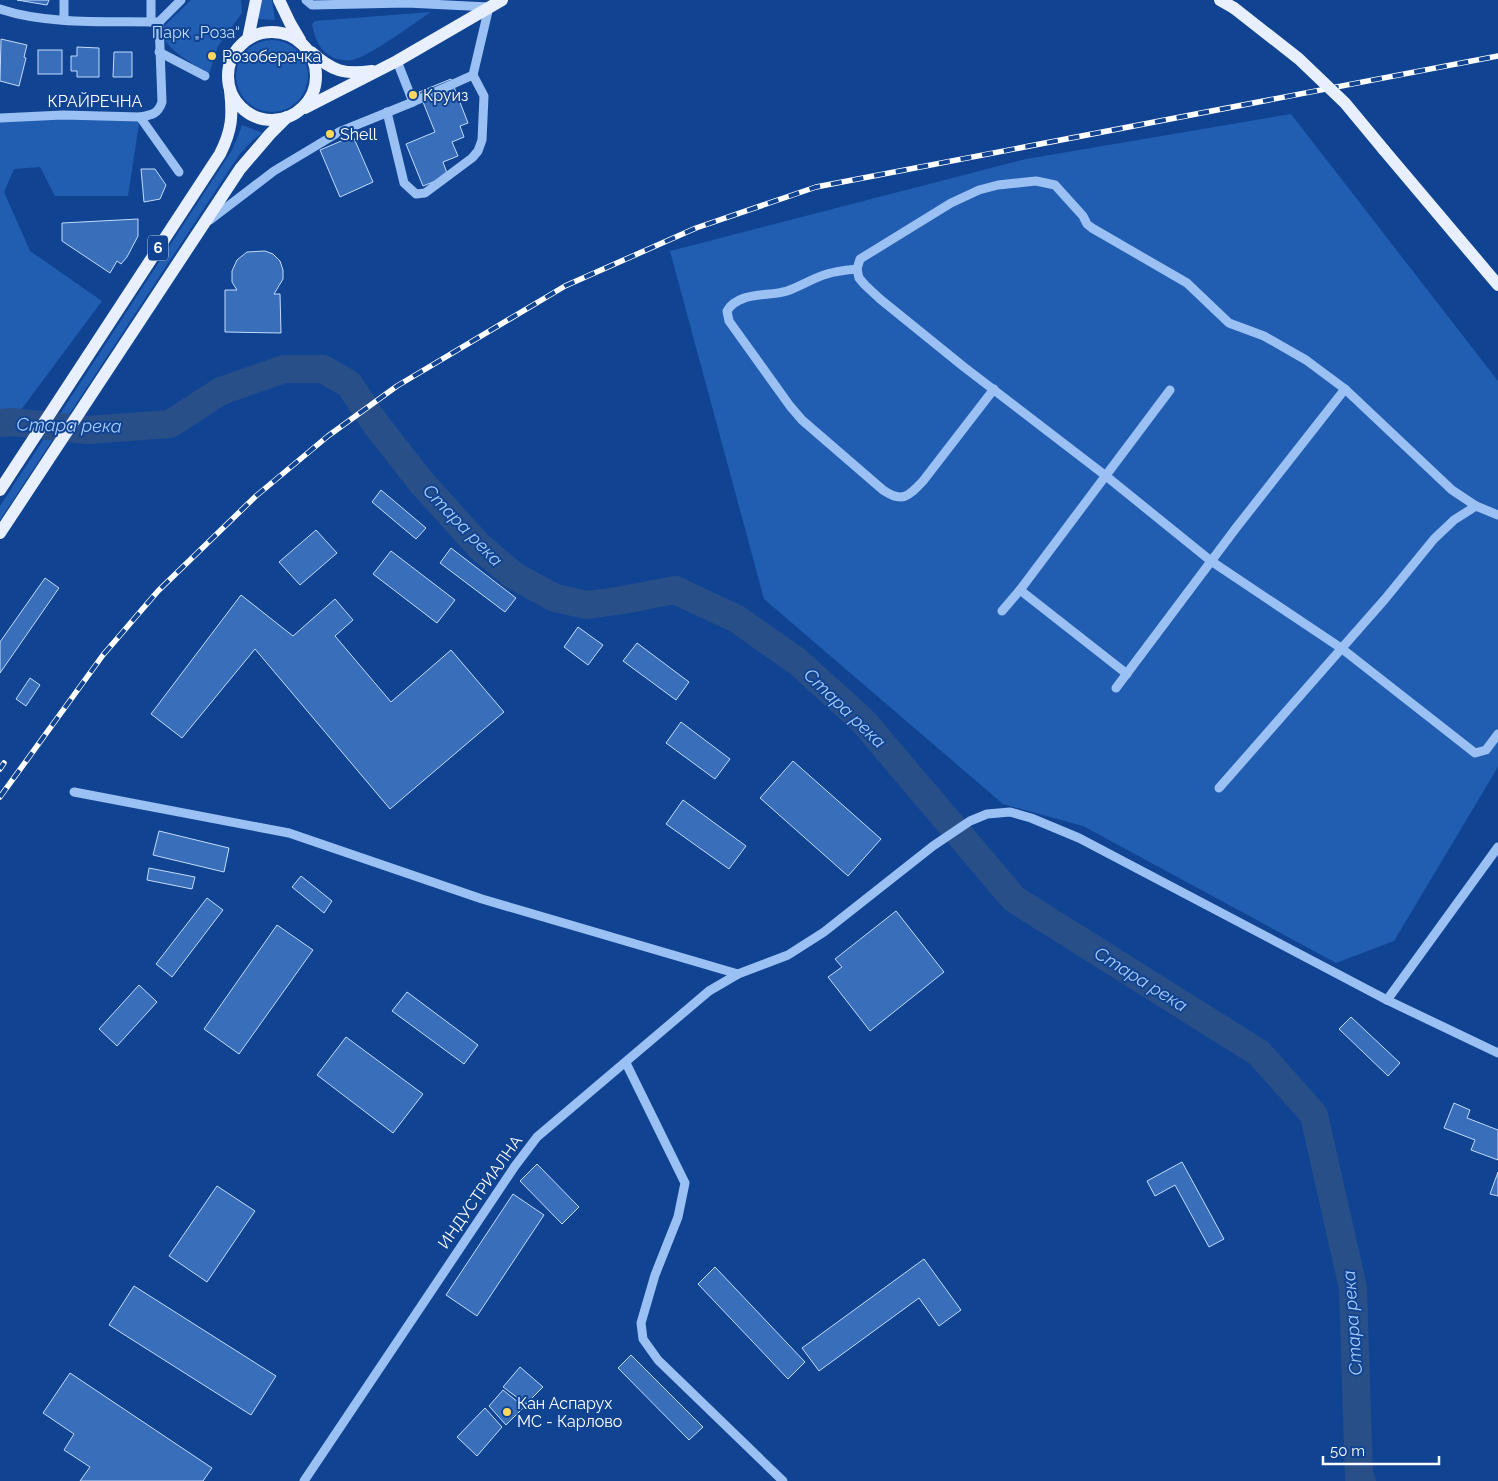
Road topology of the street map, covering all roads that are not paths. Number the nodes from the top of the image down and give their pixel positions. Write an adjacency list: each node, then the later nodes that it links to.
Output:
1 (64, 0): 11 (street)
2 (151, 0): 12 (street, КРАЙРЕЧНА)
3 (181, 0): 12 (street)
4 (256, 0): 13 (main road, 6)
5 (279, 0): 14 (main road, 6)
6 (306, 0): 9 (street)
7 (502, 0): 9 (main road)
8 (1220, 0): 29 (main road, bridge)
9 (489, 7): 16 (main road); 18 (street)
10 (0, 9): 11 (street)
11 (64, 20): 12 (street)
12 (155, 22): 15 (street, КРАЙРЕЧНА)
13 (248, 38): 14 (main road); 20 (main road, 6)
14 (305, 46): 17 (main road); 23 (main road, 6)
15 (159, 52): 19 (street); 24 (street, КРАЙРЕЧНА)
16 (396, 61): 17 (main road); 21 (street)
17 (379, 70): 23 (main road)
18 (473, 74): 21 (street); 22 (street)
19 (205, 76)
20 (230, 90): 23 (main road); 34 (main road, 6)
21 (412, 102): 22 (street)
22 (387, 112): 27 (street)
23 (292, 115): 27 (main road, 6)
24 (140, 117): 25 (street, КРАЙРЕЧНА); 26 (street)
25 (0, 118)
26 (179, 172)
27 (202, 226): 37 (main road, 6)
28 (858, 269): 30 (street); 30 (street); 31 (street)
29 (1498, 285)
30 (994, 389): 33 (street)
31 (1345, 389): 35 (street); 38 (street)
32 (1170, 390): 33 (street)
33 (1106, 476): 38 (street); 39 (street)
34 (0, 490)
35 (1476, 506): 36 (street); 41 (street)
36 (1498, 515)
37 (0, 533)
38 (1211, 561): 41 (street); 42 (street)
39 (1020, 590): 40 (street); 42 (street)
40 (1002, 611)
41 (1341, 648): 44 (street); 45 (street)
42 (1127, 674): 43 (street)
43 (1116, 688)
44 (1498, 734)
45 (1219, 788)
46 (74, 792): 48 (street)
47 (1498, 847): 49 (street)
48 (738, 974): 49 (street, ИНДУСТРИАЛНА); 51 (street, ИНДУСТРИАЛНА)
49 (1387, 1000): 50 (street, ИНДУСТРИАЛНА)
50 (1498, 1053)
51 (626, 1063): 52 (street, ИНДУСТРИАЛНА); 53 (street)
52 (304, 1481)
53 (783, 1481)

